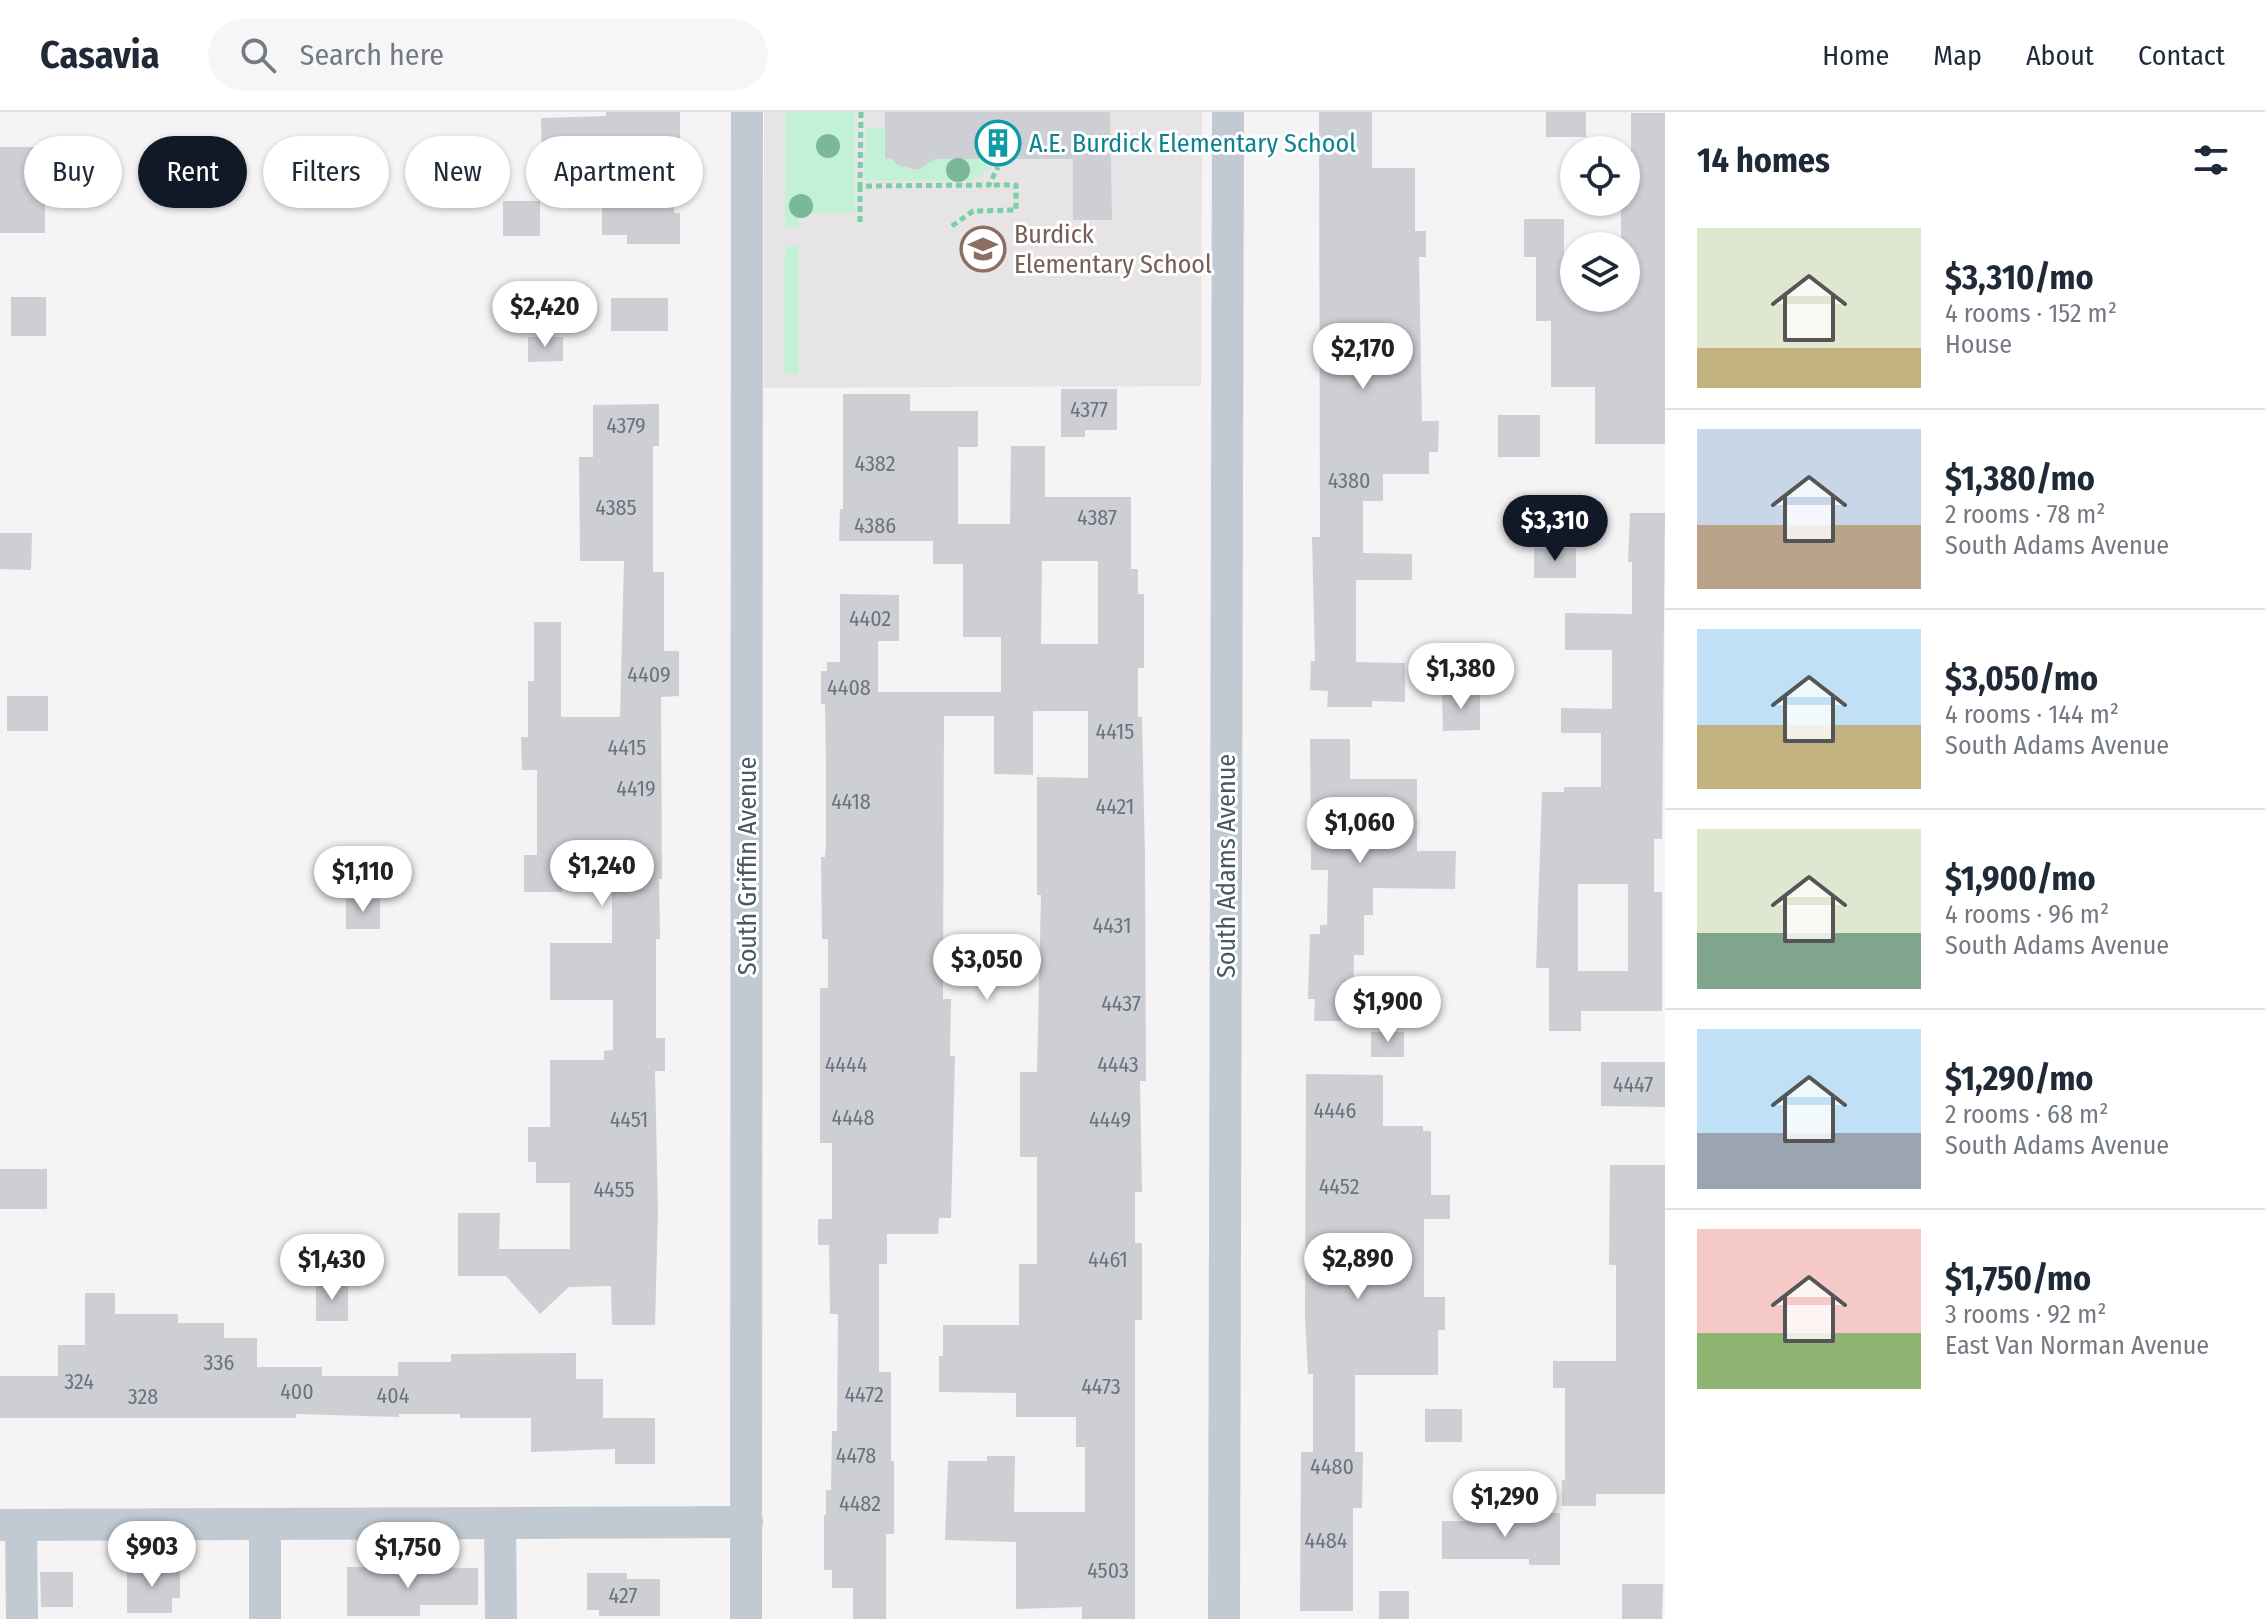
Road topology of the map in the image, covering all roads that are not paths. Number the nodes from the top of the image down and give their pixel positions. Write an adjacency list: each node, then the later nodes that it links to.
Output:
1 (747, 112): 3 (street, South Griffin Avenue)
2 (1228, 112): 11 (street, South Adams Avenue)
3 (747, 1522): 4 (street); 10 (street, South Griffin Avenue)
4 (500, 1523): 5 (street); 9 (street)
5 (265, 1524): 6 (street); 8 (street)
6 (11, 1525): 7 (street)
7 (22, 1619)
8 (265, 1619)
9 (501, 1619)
10 (746, 1619)
11 (1224, 1619)

